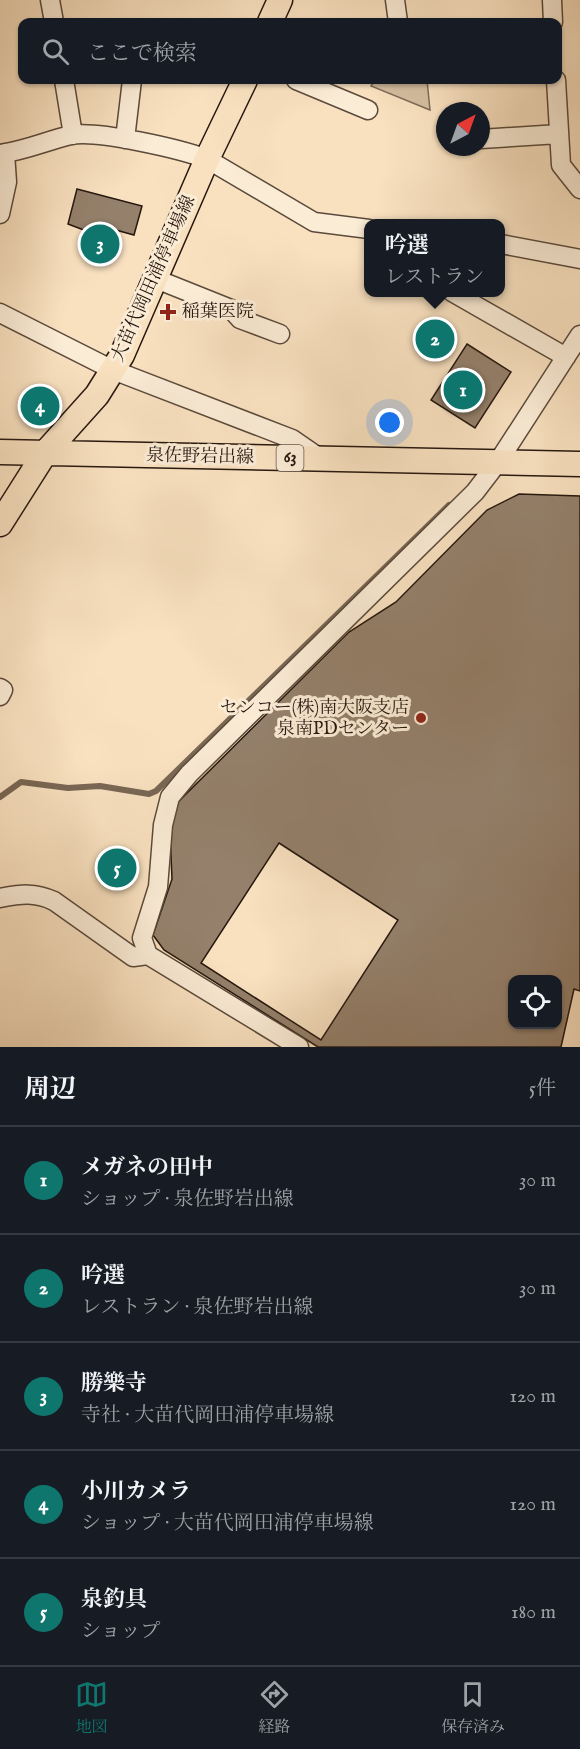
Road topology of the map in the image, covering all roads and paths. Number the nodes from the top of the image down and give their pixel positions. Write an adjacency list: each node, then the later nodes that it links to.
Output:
1 (51, 0): 5 (street)
2 (280, 0): 6 (main road)
3 (395, 0): 7 (street)
4 (552, 0): 8 (street)
5 (53, 18)
6 (272, 18)
7 (397, 18)
8 (553, 18)
9 (65, 84): 16 (street)
10 (132, 84): 18 (street)
11 (243, 84): 20 (main road, 大苗代岡田浦停車場線)
12 (306, 84): 14 (street)
13 (556, 84): 15 (street)
14 (368, 110)
15 (559, 134): 17 (street); 21 (street)
16 (73, 135): 18 (street); 19 (street)
17 (490, 138)
18 (125, 139): 20 (street)
19 (3, 154): 22 (street)
20 (207, 159): 23 (street); 28 (main road, 大苗代岡田浦停車場線)
21 (580, 189)
22 (0, 214)
23 (340, 225): 24 (street); 25 (street)
24 (364, 228)
25 (364, 240)
26 (505, 245): 27 (street)
27 (580, 259)
28 (156, 279): 31 (street); 34 (main road, 大苗代岡田浦停車場線)
29 (461, 297): 33 (street)
30 (0, 313): 34 (street)
31 (280, 334)
32 (580, 335): 33 (street)
33 (566, 357): 38 (street)
34 (113, 370): 36 (main road, 大苗代岡田浦停車場線); 37 (street)
35 (0, 452): 36 (main road, 泉佐野岩出線 / 63)
36 (45, 453): 37 (main road, 泉佐野岩出線 / 63); 40 (main road, 大苗代岡田浦停車場線)
37 (321, 459): 38 (main road, 泉佐野岩出線 / 63)
38 (498, 462): 39 (main road, 泉佐野岩出線 / 63); 44 (street)
39 (580, 464)
40 (0, 524)
41 (0, 688): 42 (street)
42 (0, 696)
43 (0, 898): 44 (street)
44 (148, 955): 45 (street)
45 (299, 1047)

